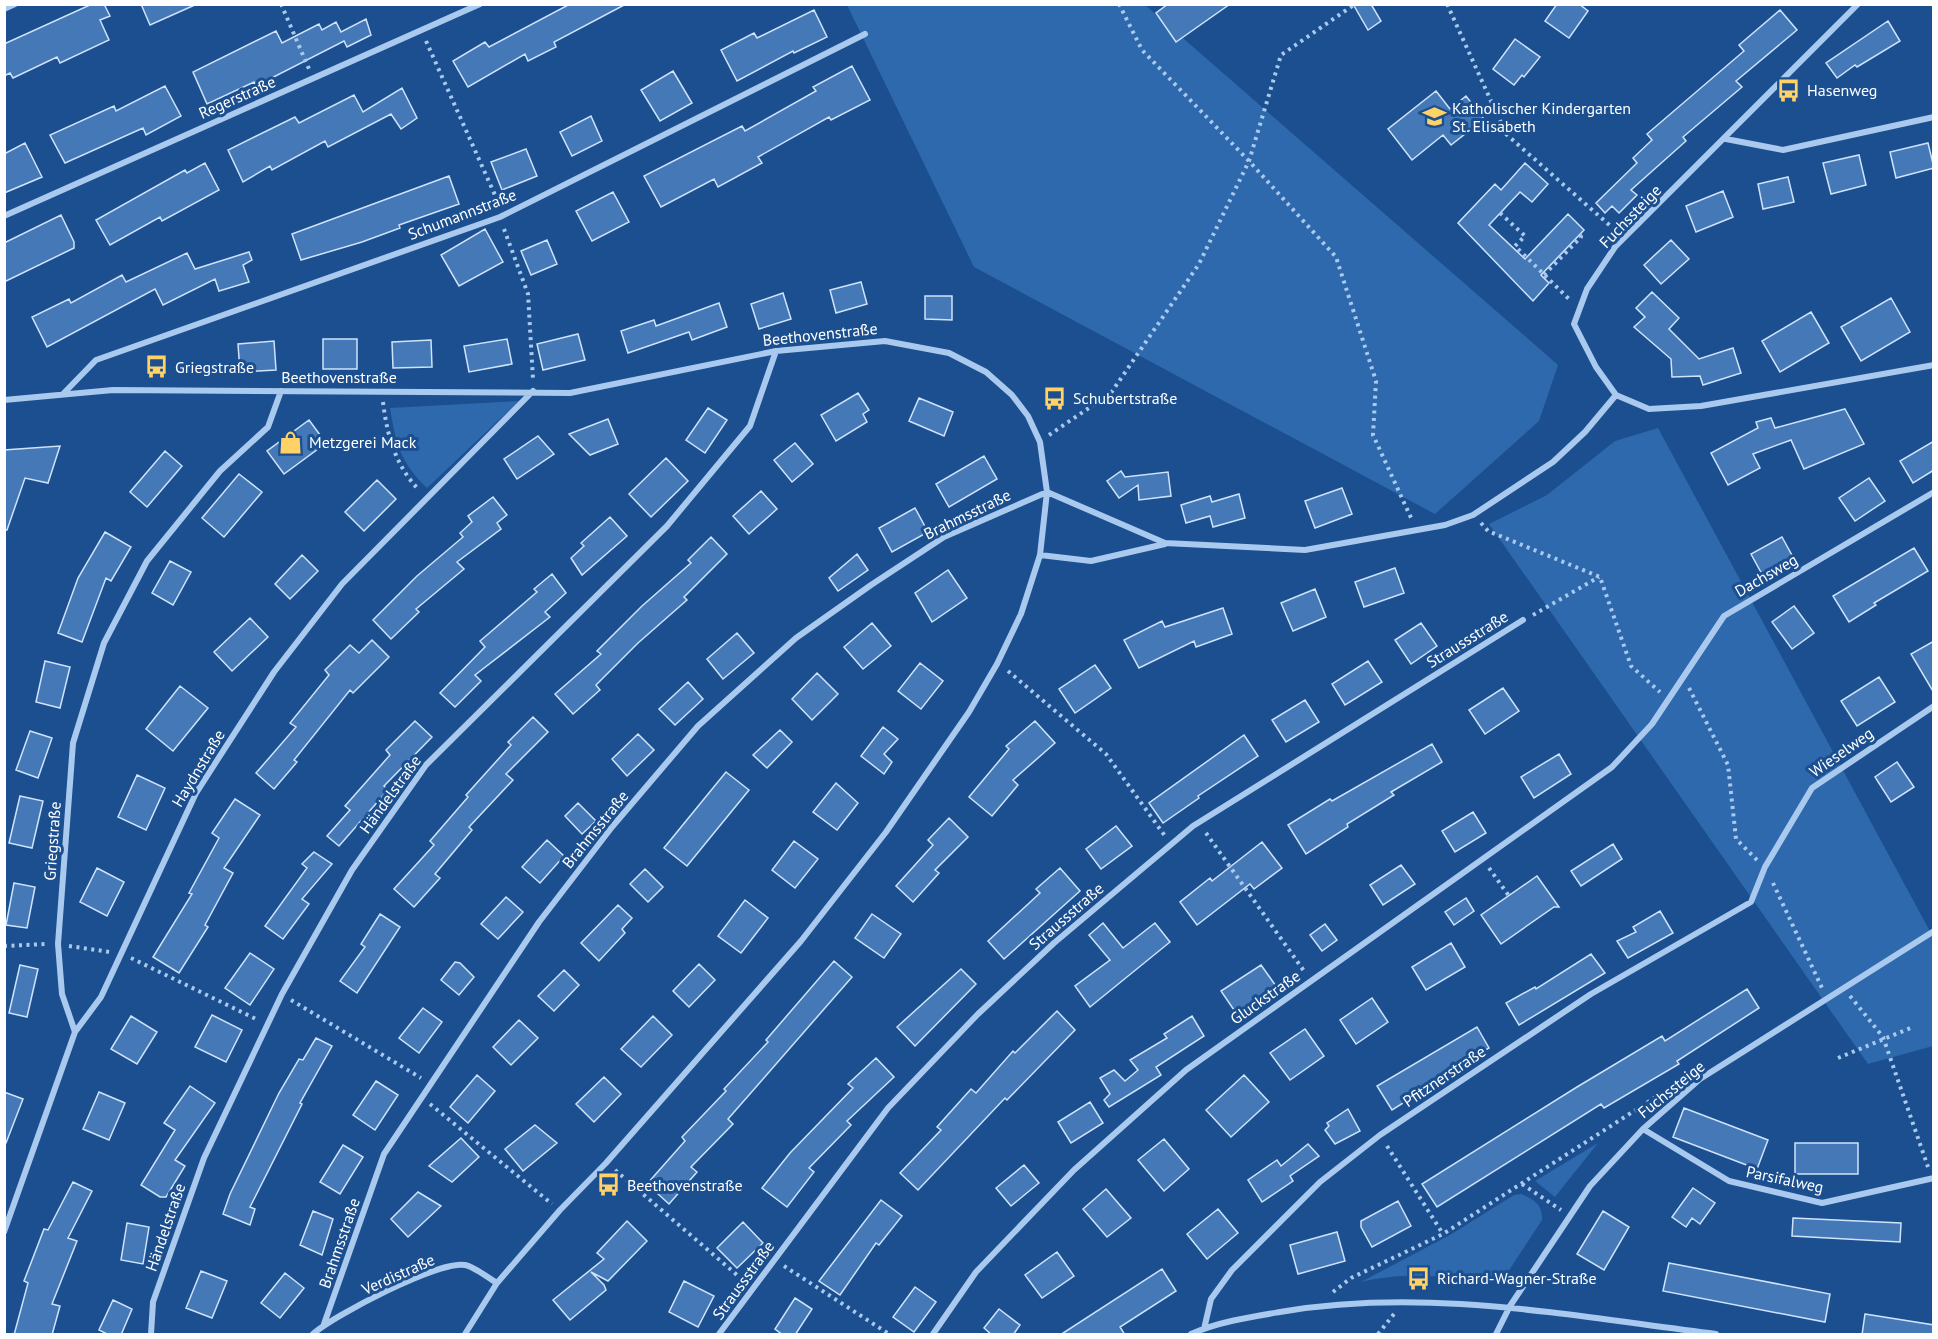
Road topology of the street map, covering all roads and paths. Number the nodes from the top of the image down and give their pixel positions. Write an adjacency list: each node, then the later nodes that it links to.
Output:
1 (15, 4): 8 (street)
2 (281, 4): 11 (path)
3 (480, 4): 9 (street, Regerstraße)
4 (1119, 4): 14 (path)
5 (1355, 4): 14 (path)
6 (1447, 4): 18 (path)
7 (1858, 4): 13 (street, Fuchssteige)
8 (4, 9)
9 (421, 32): 11 (street, Regerstraße); 17 (path)
10 (865, 34): 17 (street, Schumannstraße)
11 (312, 78): 16 (street, Regerstraße)
12 (1934, 117): 13 (street)
13 (1726, 139): 21 (street, Fuchssteige)
14 (1249, 160): 31 (path); 35 (path)
15 (1500, 213): 20 (path)
16 (4, 216)
17 (500, 217): 24 (path); 27 (street, Schumannstraße)
18 (1611, 226)
19 (1580, 235): 20 (path)
20 (1544, 275): 21 (path)
21 (1580, 310): 28 (street, Fuchssteige)
22 (776, 351): 26 (street, Beethovenstraße); 31 (street, Beethovenstraße); 59 (street, Händelstraße)
23 (1934, 364): 28 (street)
24 (532, 367)
25 (281, 391): 26 (street, Beethovenstraße); 27 (street, Beethovenstraße); 53 (street, Griegstraße)
26 (533, 391): 34 (street, Haydnstraße)
27 (63, 394): 29 (street, Beethovenstraße)
28 (1616, 395): 37 (street)
29 (4, 400)
30 (386, 421): 34 (path)
31 (1040, 442): 32 (street, Beethovenstraße)
32 (1047, 492): 37 (street); 38 (street, Beethovenstraße); 66 (street, Brahmsstraße)
33 (1934, 492): 42 (street, Dachsweg)
34 (428, 499): 56 (street, Haydnstraße)
35 (1409, 513)
36 (1488, 531): 39 (path)
37 (1165, 543): 38 (street)
38 (1040, 555): 74 (street, Beethovenstraße)
39 (1600, 577): 40 (path); 43 (path)
40 (1523, 620): 78 (street, Straussstraße)
41 (1009, 672): 46 (path)
42 (1684, 678): 43 (street, Dachsweg); 49 (path)
43 (1670, 700): 45 (street, Dachsweg)
44 (1934, 706): 49 (street, Wieselweg)
45 (1652, 724): 48 (street, Gluckstraße)
46 (1162, 831)
47 (1208, 835): 57 (path)
48 (1484, 860): 50 (path); 57 (street, Gluckstraße)
49 (1765, 867): 51 (street, Wieselweg); 60 (path)
50 (1509, 896)
51 (1751, 902): 70 (street, Pfitznerstraße)
52 (1934, 931): 58 (street, Fuchssteige)
53 (58, 944): 54 (path); 63 (street, Griegstraße)
54 (4, 945)
55 (80, 947): 56 (path)
56 (121, 953): 61 (path); 63 (street, Haydnstraße)
57 (1311, 982): 91 (street, Gluckstraße)
58 (1844, 988): 60 (street, Fuchssteige); 64 (path)
59 (282, 994): 61 (street, Händelstraße); 66 (path)
60 (1827, 1000): 69 (street, Fuchssteige)
61 (268, 1025): 86 (street, Händelstraße)
62 (1913, 1027): 64 (path)
63 (75, 1032): 76 (street, Haydnstraße)
64 (1883, 1037): 65 (path); 71 (path)
65 (1838, 1058)
66 (429, 1083): 68 (street, Brahmsstraße)
67 (1667, 1092): 73 (path)
68 (422, 1097): 74 (path); 84 (street, Brahmsstraße)
69 (1643, 1129): 71 (street, Parsifalweg); 75 (street, Fuchssteige)
70 (1380, 1135): 77 (path); 85 (street, Pfitznerstraße)
71 (1932, 1176)
72 (628, 1181): 80 (path)
73 (1522, 1184): 75 (path); 77 (path)
74 (560, 1210): 79 (street, Beethovenstraße)
75 (1569, 1216): 83 (street, Fuchssteige)
76 (4, 1232)
77 (1443, 1233): 82 (path)
78 (775, 1259): 80 (street, Straussstraße); 90 (path)
79 (497, 1283): 84 (street, Verdistraße); 88 (street)
80 (753, 1289): 89 (street, Straussstraße)
81 (1404, 1301): 82 (street); 83 (street); 93 (path)
82 (1316, 1305): 85 (street)
83 (1510, 1306): 94 (street, Fuchssteige); 95 (street)
84 (324, 1324): 87 (street, Verdistraße)
85 (1204, 1329): 92 (street)
86 (151, 1335)
87 (313, 1335)
88 (465, 1335)
89 (719, 1335)
90 (889, 1335)
91 (933, 1335)
92 (1191, 1335)
93 (1378, 1335)
94 (1496, 1335)
95 (1716, 1335)

